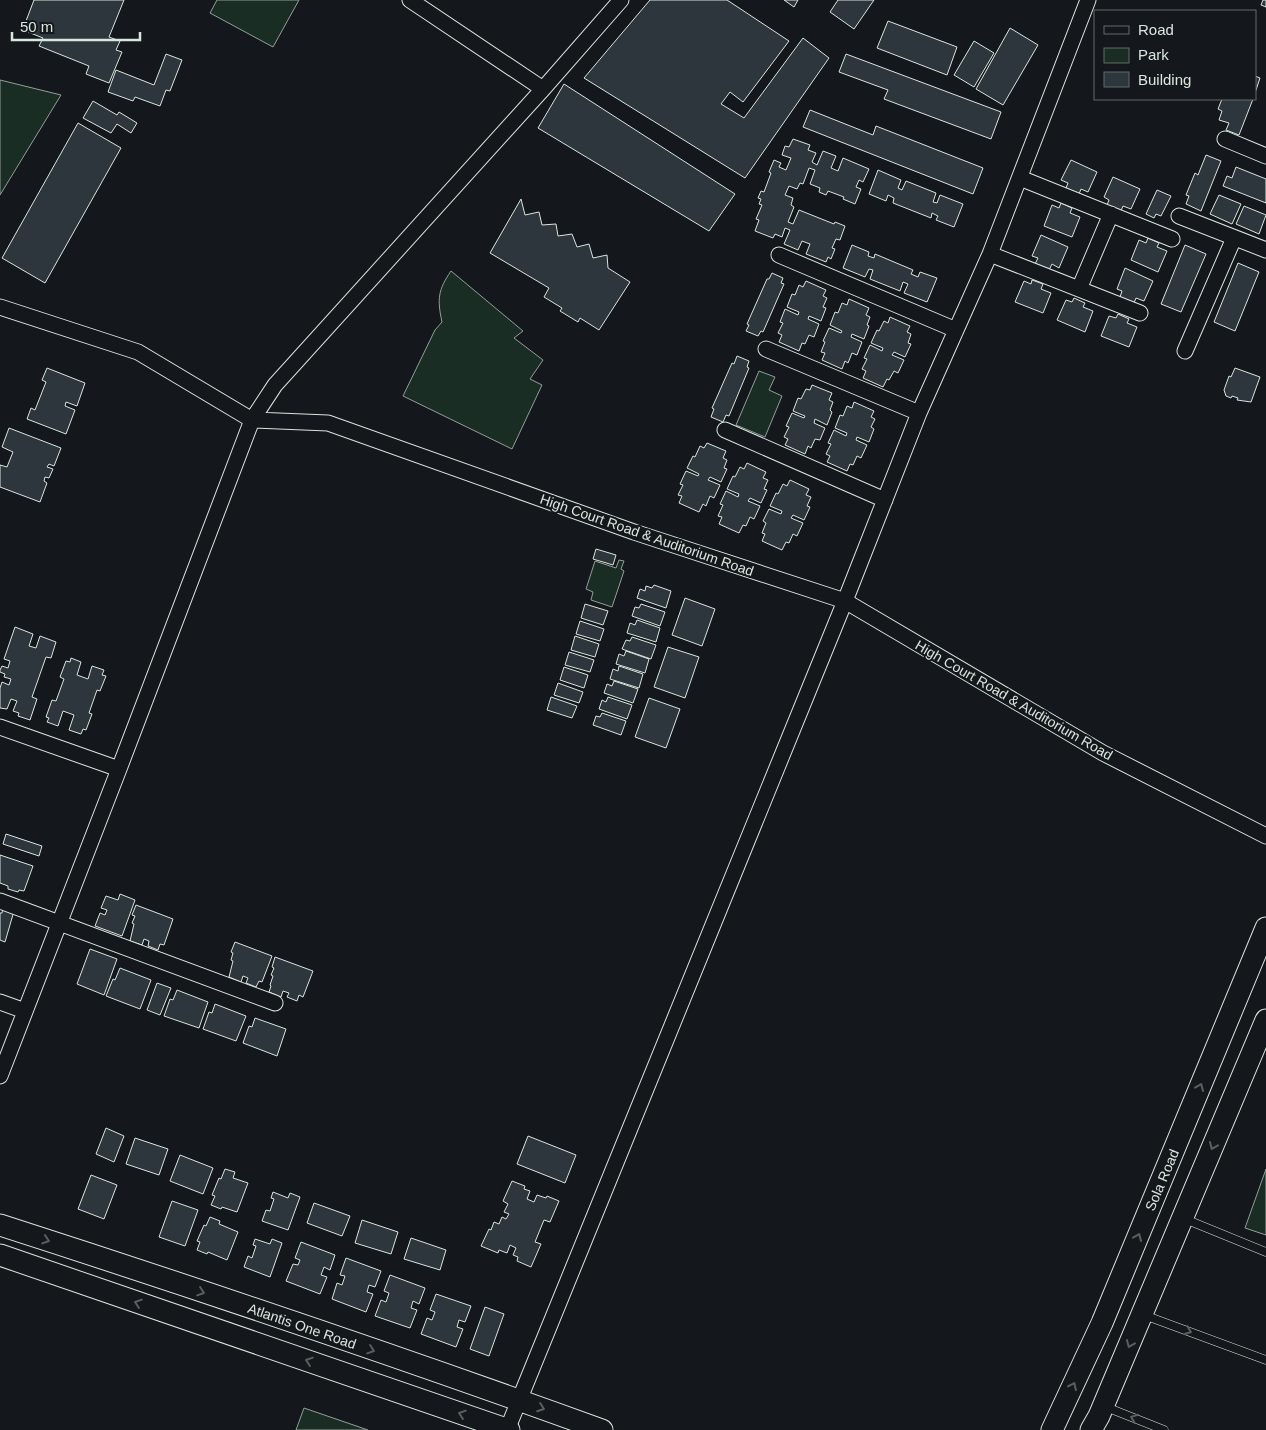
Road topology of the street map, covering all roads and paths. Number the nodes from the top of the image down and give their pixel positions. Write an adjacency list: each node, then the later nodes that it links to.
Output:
1 (410, 0): 4 (street)
2 (621, 0): 4 (street)
3 (1088, 0): 7 (street)
4 (543, 89): 22 (street)
5 (1225, 139): 6 (street)
6 (1266, 156)
7 (1020, 178): 8 (street); 13 (street)
8 (1110, 214): 11 (street); 15 (street)
9 (1180, 216): 10 (street)
10 (1234, 238): 12 (street); 20 (street)
11 (1172, 239)
12 (1266, 250)
13 (990, 254): 15 (street); 18 (street)
14 (779, 255): 18 (street)
15 (1079, 289): 17 (street)
16 (0, 306): 22 (street, High Court Road & Auditorium Road)
17 (1140, 313)
18 (956, 330): 21 (street)
19 (766, 349): 21 (street)
20 (1184, 351)
21 (919, 412): 24 (street)
22 (252, 420): 25 (street, High Court Road & Auditorium Road); 27 (street)
23 (725, 430): 24 (street)
24 (885, 500): 25 (street)
25 (845, 601): 28 (street, High Court Road & Auditorium Road); 43 (street)
26 (0, 727): 27 (street)
27 (119, 770): 30 (street)
28 (1266, 836)
29 (0, 901): 30 (street)
30 (59, 924): 33 (street); 34 (street)
31 (1266, 928): 47 (street, Sola Road, one-way to 31)
32 (0, 1002): 34 (street)
33 (275, 1002)
34 (25, 1011): 36 (street)
35 (1266, 1020): 37 (street, one-way to 37)
36 (0, 1076)
37 (1183, 1218): 39 (lane); 41 (street)
38 (0, 1226): 43 (street, Atlantis One Road, one-way to 43)
39 (1266, 1252)
40 (0, 1255): 45 (street, one-way to 40)
41 (1142, 1314): 42 (lane, one-way to 42); 44 (street, one-way to 44)
42 (1266, 1360)
43 (519, 1400): 45 (street); 46 (street, Atlantis One Road, one-way to 46)
44 (1103, 1406): 48 (street); 49 (lane, one-way to 44)
45 (508, 1430)
46 (602, 1430)
47 (1052, 1430)
48 (1091, 1430)
49 (1164, 1430)

